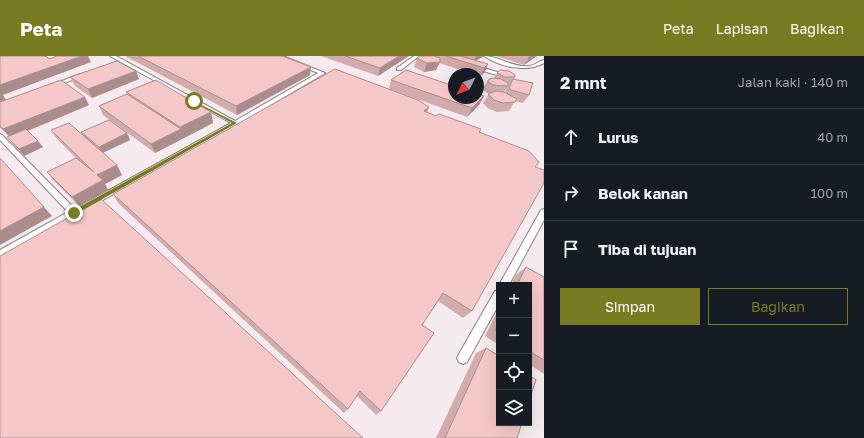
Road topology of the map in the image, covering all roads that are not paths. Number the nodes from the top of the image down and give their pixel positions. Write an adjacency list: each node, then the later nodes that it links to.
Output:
1 (112, 56): 5 (lane)
2 (279, 56): 10 (lane)
3 (417, 56): 9 (lane)
4 (486, 56): 6 (lane)
5 (120, 61): 7 (lane); 15 (lane)
6 (544, 62)
7 (114, 63)
8 (470, 65): 13 (lane)
9 (399, 69)
10 (322, 72): 12 (lane); 15 (lane)
11 (86, 73): 14 (lane)
12 (329, 75)
13 (514, 79)
14 (44, 88)
15 (235, 123): 18 (lane)
16 (0, 136): 18 (lane)
17 (544, 212): 20 (lane)
18 (74, 213): 19 (lane)
19 (0, 254)
20 (506, 282)
21 (496, 299): 22 (lane)
22 (464, 358)

